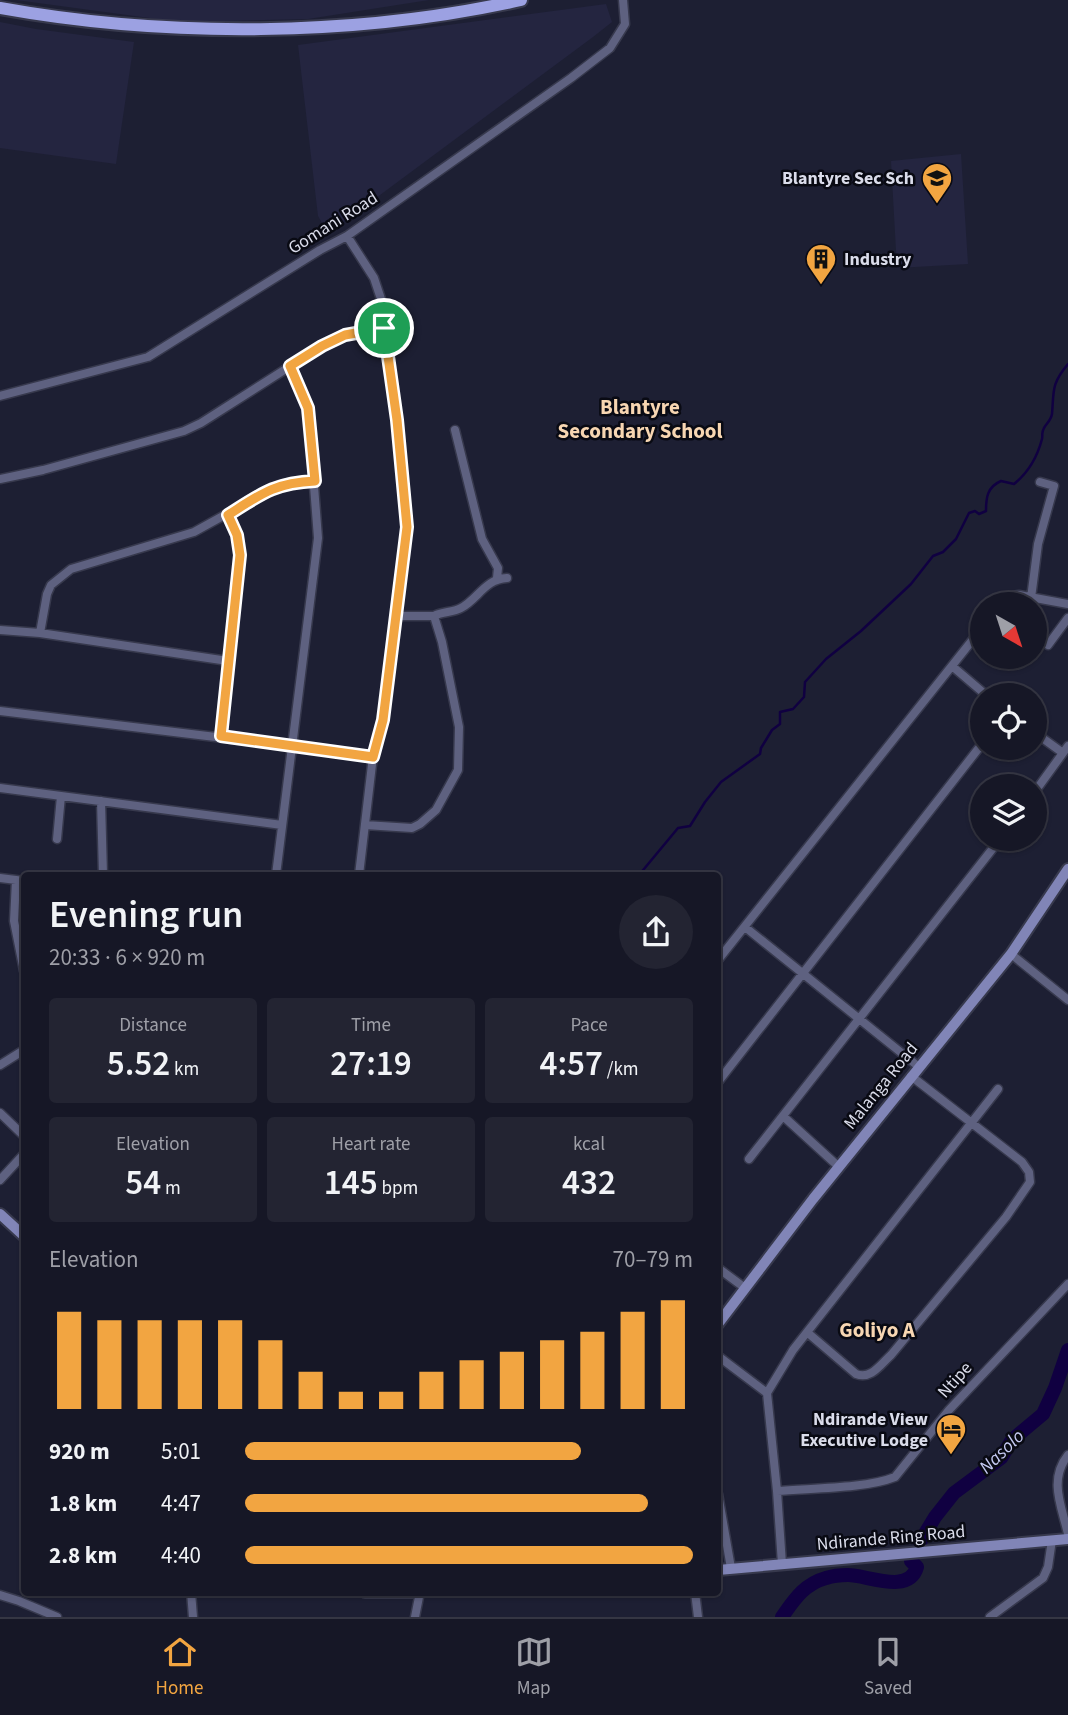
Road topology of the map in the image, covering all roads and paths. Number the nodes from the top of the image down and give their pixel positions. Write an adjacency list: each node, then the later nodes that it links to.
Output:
1 (521, 0): 3 (main road)
2 (623, 0): 4 (street, Gomani Road)
3 (0, 8)
4 (347, 236): 5 (street); 7 (street, Gomani Road)
5 (384, 328): 6 (street); 16 (street)
6 (290, 366): 9 (street); 10 (street)
7 (0, 396)
8 (455, 430): 17 (street)
9 (0, 479)
10 (315, 481): 12 (street); 29 (street)
11 (1041, 482): 13 (street)
12 (228, 515): 20 (street); 23 (street)
13 (1032, 592)
14 (1047, 601): 15 (street)
15 (1068, 604)
16 (397, 616): 17 (street); 31 (street)
17 (434, 617): 38 (street)
18 (1068, 618): 22 (street)
19 (0, 630): 20 (street)
20 (40, 633): 23 (street)
21 (970, 643): 24 (street)
22 (1048, 645)
23 (228, 661): 27 (street)
24 (952, 666): 25 (street); 47 (street)
25 (972, 683)
26 (0, 711): 27 (street)
27 (221, 736): 29 (street)
28 (1047, 739): 30 (street)
29 (293, 745): 31 (street); 37 (street)
30 (1065, 749): 33 (street)
31 (373, 757): 38 (street)
32 (970, 759): 51 (street)
33 (1047, 775)
34 (0, 788): 35 (street)
35 (61, 796): 36 (street); 39 (street)
36 (101, 801): 37 (street); 42 (street)
37 (282, 825): 43 (street)
38 (365, 825): 44 (street)
39 (57, 839)
40 (991, 851): 53 (street)
41 (1068, 869): 48 (street, Malanga Road)
42 (103, 872)
43 (276, 872)
44 (359, 872)
45 (0, 878): 46 (street)
46 (20, 881): 49 (street)
47 (745, 927): 50 (street); 51 (street)
48 (1011, 954): 52 (street); 56 (street, Malanga Road)
49 (21, 956)
50 (721, 956)
51 (802, 973): 53 (street); 57 (street)
52 (1068, 1000)
53 (859, 1019): 56 (street); 60 (street)
54 (21, 1052): 55 (street)
55 (0, 1065)
56 (915, 1071): 61 (street); 65 (street, Malanga Road)
57 (721, 1078)
58 (998, 1089): 61 (street)
59 (0, 1113): 62 (street)
60 (783, 1116): 64 (street); 65 (street)
61 (972, 1124): 73 (street); 73 (street)
62 (21, 1133)
63 (21, 1157): 66 (street)
64 (749, 1159)
65 (839, 1167): 71 (street, Malanga Road)
66 (0, 1180)
67 (0, 1214): 68 (street)
68 (21, 1233)
69 (721, 1270): 71 (street)
70 (1068, 1284): 77 (street, Ntipe)
71 (745, 1288): 72 (street, Malanga Road)
72 (721, 1320)
73 (808, 1333): 75 (street)
74 (721, 1358): 75 (street)
75 (767, 1393): 77 (street)
76 (1068, 1455): 79 (street)
77 (777, 1491): 81 (street)
78 (721, 1511): 82 (street)
79 (1068, 1537): 80 (street, Ndirande Ring Road)
80 (1052, 1540): 81 (street, Ndirande Ring Road); 92 (street)
81 (782, 1564): 82 (street, Ndirande Ring Road)
82 (731, 1568): 83 (street, Ndirande Ring Road)
83 (721, 1570)
84 (0, 1595): 88 (street)
85 (191, 1596): 89 (street)
86 (418, 1596): 90 (street)
87 (695, 1596): 91 (street)
88 (57, 1617)
89 (193, 1617)
90 (415, 1617)
91 (698, 1617)
92 (990, 1617)

